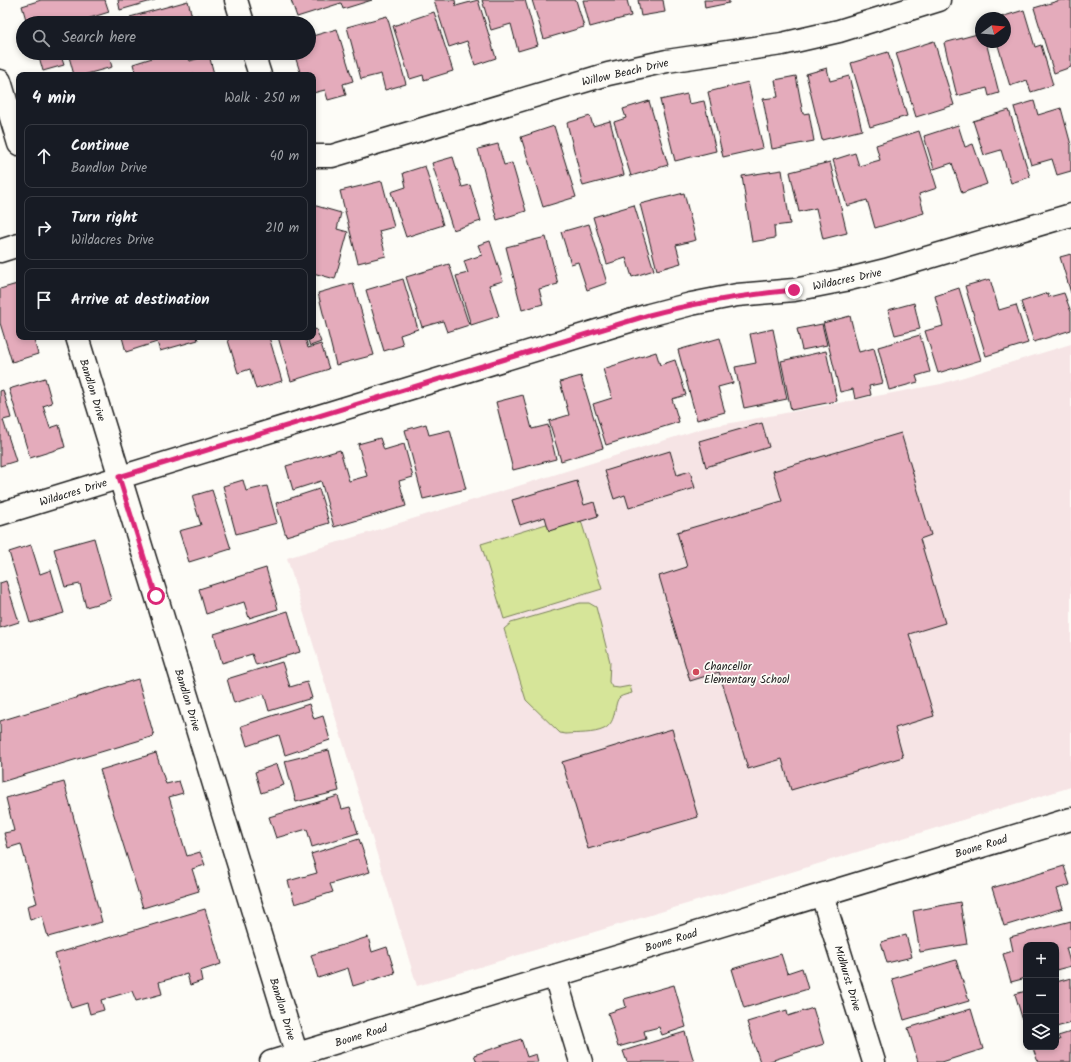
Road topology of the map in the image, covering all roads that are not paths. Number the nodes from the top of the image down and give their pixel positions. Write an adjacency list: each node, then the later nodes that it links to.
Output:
1 (236, 0): 3 (street)
2 (939, 0): 8 (street, Willow Beach Drive)
3 (241, 16)
4 (255, 60): 5 (street)
5 (259, 72)
6 (0, 81): 7 (street)
7 (16, 134)
8 (316, 156)
9 (1071, 215): 13 (street, Wildacres Drive)
10 (16, 246): 11 (street)
11 (0, 251)
12 (78, 340): 13 (street, Bandlon Drive)
13 (119, 477): 14 (street, Wildacres Drive); 18 (street, Bandlon Drive)
14 (0, 514)
15 (1071, 819): 16 (street, Boone Road)
16 (822, 895): 17 (street, Boone Road); 21 (street, Midhurst Drive)
17 (555, 976): 18 (street, Boone Road); 20 (street)
18 (298, 1058): 19 (street, Boone Road)
19 (271, 1062)
20 (581, 1062)
21 (874, 1062)

